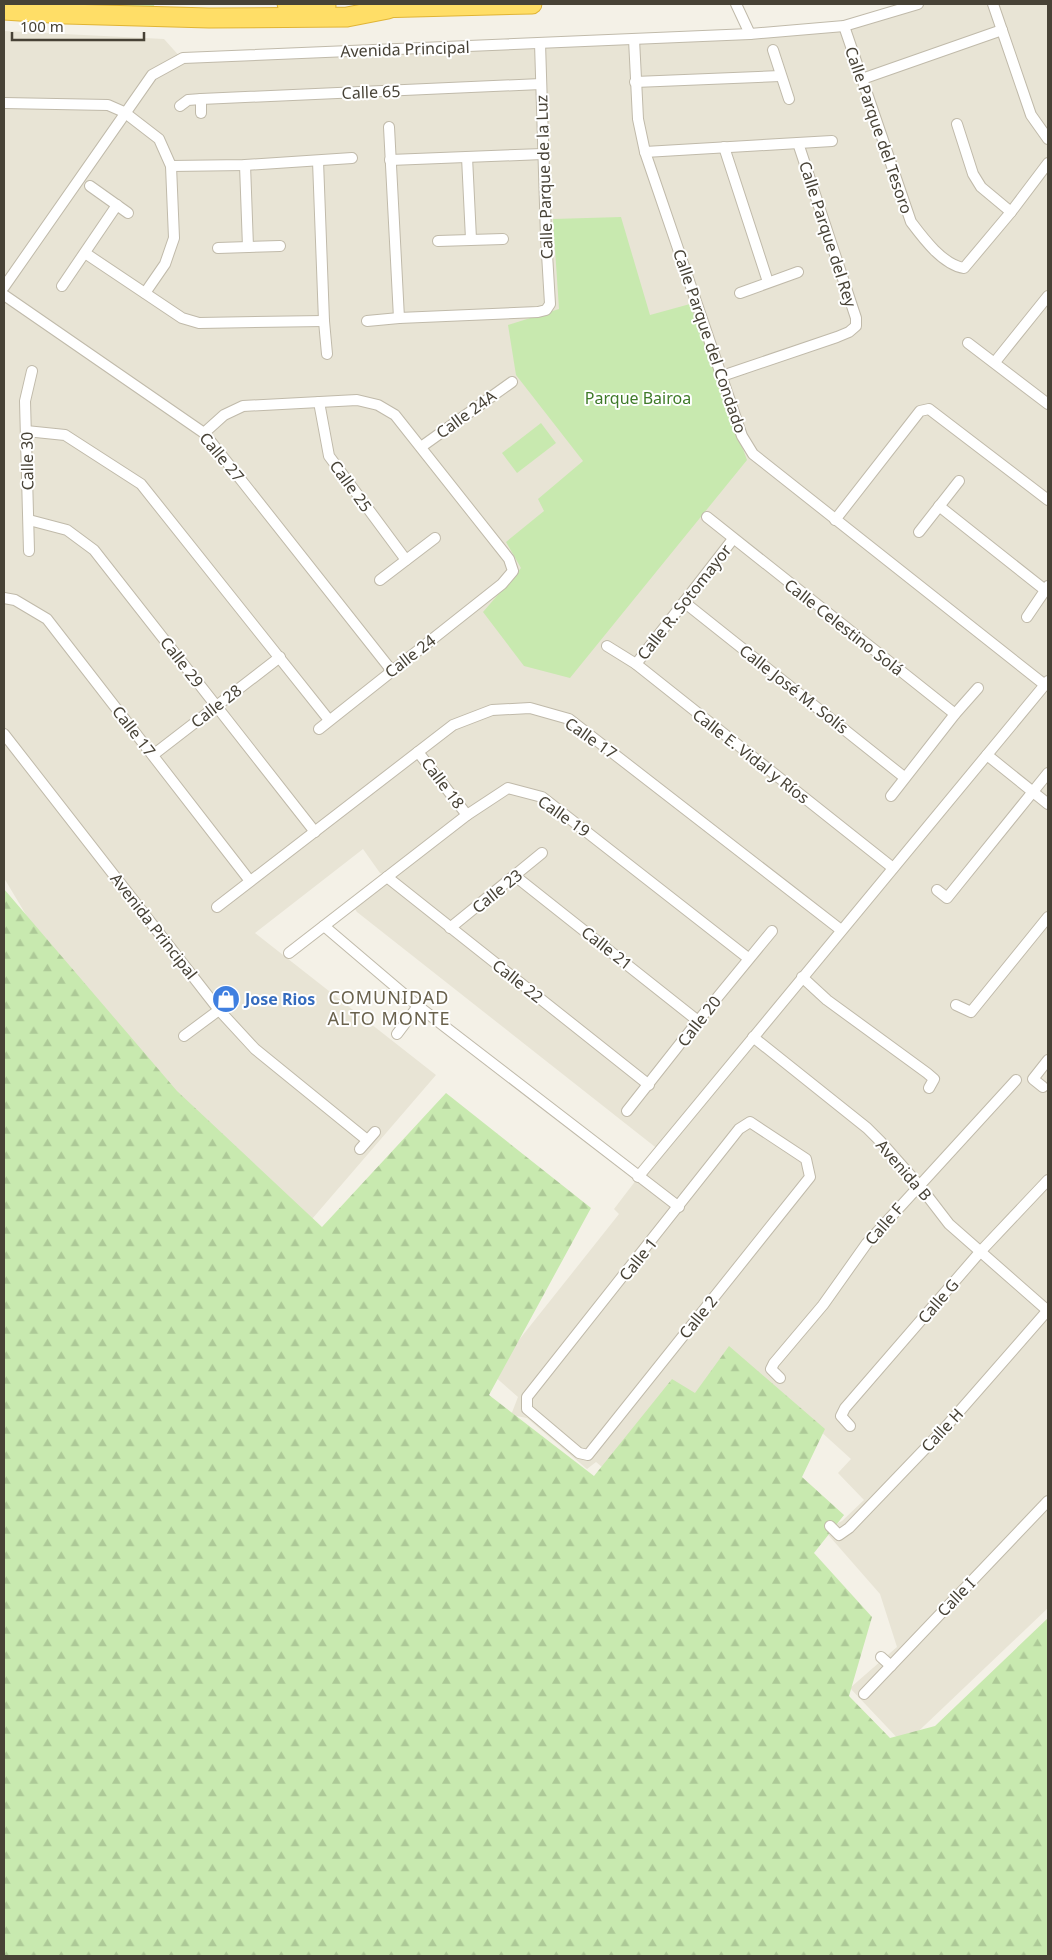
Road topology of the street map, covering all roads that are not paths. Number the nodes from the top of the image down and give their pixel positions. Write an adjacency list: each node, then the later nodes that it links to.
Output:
1 (287, 4): 6 (highway)
2 (532, 4): 6 (highway)
3 (736, 4): 10 (street)
4 (918, 4): 8 (street, Avenida Principal)
5 (993, 4): 9 (street)
6 (388, 9): 7 (highway)
7 (4, 10)
8 (844, 26): 10 (street, Avenida Principal); 15 (street, Calle Parque del Tesoro)
9 (1002, 30): 15 (street); 26 (street)
10 (750, 34): 11 (street, Avenida Principal)
11 (634, 39): 12 (street, Avenida Principal); 16 (street, Calle Parque del Condado)
12 (540, 43): 17 (street, Calle Parque de la Luz); 22 (street, Avenida Principal)
13 (773, 50): 14 (street)
14 (780, 76): 16 (street); 19 (street)
15 (862, 79): 42 (street, Calle Parque del Tesoro)
16 (635, 82): 30 (street, Calle Parque del Condado)
17 (541, 84): 18 (street, Calle 65); 31 (street, Calle Parque de la Luz)
18 (201, 99): 21 (street, Calle 65); 23 (street)
19 (789, 99)
20 (4, 103): 22 (street)
21 (180, 106)
22 (124, 112): 38 (street); 53 (street, Avenida Principal)
23 (201, 113)
24 (957, 124): 42 (street)
25 (389, 127): 34 (street)
26 (1048, 139)
27 (832, 141): 28 (street)
28 (798, 143): 29 (street); 65 (street, Calle Parque del Rey)
29 (724, 147): 30 (street); 51 (street)
30 (645, 152): 65 (street, Calle Parque del Condado)
31 (543, 154): 32 (street); 58 (street, Calle Parque de la Luz)
32 (467, 156): 34 (street); 43 (street)
33 (352, 158): 35 (street)
34 (390, 160): 58 (street)
35 (318, 161): 37 (street); 59 (street)
36 (1048, 163): 42 (street)
37 (245, 165): 38 (street); 47 (street)
38 (171, 166): 54 (street)
39 (90, 186): 40 (street)
40 (117, 205): 41 (street); 49 (street)
41 (128, 212)
42 (1011, 212)
43 (471, 239): 44 (street); 45 (street)
44 (503, 239)
45 (438, 241)
46 (280, 246): 47 (street)
47 (248, 247): 48 (street)
48 (218, 248)
49 (85, 253): 52 (street); 54 (street)
50 (798, 272): 51 (street)
51 (768, 282): 55 (street)
52 (62, 286)
53 (4, 287)
54 (145, 293): 59 (street)
55 (740, 293)
56 (4, 295): 70 (street, Calle 27)
57 (1047, 302): 63 (street)
58 (399, 318): 60 (street)
59 (324, 321): 62 (street)
60 (367, 321)
61 (968, 343): 63 (street)
62 (327, 354)
63 (996, 362): 68 (street)
64 (32, 371): 69 (street, Calle 30)
65 (722, 376): 77 (street, Calle Parque del Condado)
66 (512, 382): 71 (street, Calle 24A)
67 (319, 402): 70 (street, Calle 24); 71 (street, Calle 24); 82 (street, Calle 25)
68 (1048, 404)
69 (26, 431): 76 (street, Calle 30); 89 (street)
70 (204, 433): 91 (street, Calle 27)
71 (421, 447): 91 (street, Calle 24)
72 (959, 481): 74 (street)
73 (1048, 500): 77 (street)
74 (939, 506): 78 (street); 84 (street)
75 (707, 517): 80 (street, Calle Celestino Solá)
76 (28, 520): 81 (street, Calle 30); 94 (street, Calle 29)
77 (835, 520): 92 (street, Calle Parque del Condado)
78 (919, 532)
79 (435, 538): 82 (street)
80 (733, 539): 86 (street, Calle R. Sotomayor); 95 (street, Calle Celestino Solá)
81 (29, 551)
82 (406, 560): 83 (street)
83 (380, 580)
84 (1047, 588): 87 (street)
85 (4, 598): 100 (street, Calle 17)
86 (684, 602): 90 (street, Calle R. Sotomayor); 103 (street, Calle José M. Solís)
87 (1027, 617)
88 (607, 646): 90 (street, Calle E. Vidal y Ríos)
89 (280, 657): 94 (street, Calle 28); 96 (street)
90 (636, 664): 110 (street, Calle E. Vidal y Ríos)
91 (392, 671): 96 (street, Calle 24)
92 (1046, 683): 101 (street)
93 (978, 688): 95 (street)
94 (216, 705): 100 (street, Calle 28); 108 (street, Calle 29)
95 (955, 714): 103 (street)
96 (329, 720): 97 (street, Calle 24)
97 (319, 729)
98 (4, 734): 126 (street, Avenida Principal)
99 (418, 752): 107 (street, Calle 18); 108 (street, Calle 17); 119 (street, Calle 17)
100 (153, 755): 113 (street, Calle 17)
101 (987, 755): 104 (street); 110 (street)
102 (1048, 773): 104 (street)
103 (904, 777): 105 (street)
104 (1033, 792): 106 (street); 114 (street)
105 (891, 796)
106 (1048, 804)
107 (467, 815): 112 (street, Calle 19); 122 (street, Calle 19)
108 (314, 832): 113 (street, Calle 17)
109 (542, 854): 111 (street, Calle 23)
110 (893, 868): 119 (street)
111 (515, 876): 118 (street, Calle 23); 127 (street, Calle 21)
112 (387, 877): 117 (street, Calle 19); 118 (street, Calle 22)
113 (250, 881): 115 (street, Calle 17)
114 (937, 890)
115 (217, 907)
116 (1048, 917): 124 (street)
117 (324, 926): 121 (street, Calle 19); 125 (street)
118 (450, 928): 133 (street, Calle 22)
119 (841, 930): 123 (street)
120 (772, 931): 122 (street, Calle 20)
121 (289, 953)
122 (748, 958): 127 (street, Calle 20)
123 (802, 977): 130 (street); 135 (street)
124 (956, 1005)
125 (418, 1006): 128 (street); 141 (street)
126 (219, 1010): 129 (street); 139 (street, Avenida Principal)
127 (698, 1021): 133 (street, Calle 20)
128 (397, 1034)
129 (184, 1036)
130 (753, 1037): 141 (street); 143 (street, Avenida B)
131 (1048, 1060): 134 (street)
132 (1016, 1080): 143 (street, Calle F)
133 (649, 1085): 136 (street, Calle 20)
134 (1043, 1087)
135 (929, 1088)
136 (628, 1112)
137 (750, 1122): 144 (street, Calle 1); 148 (street, Calle 2)
138 (374, 1132): 139 (street)
139 (367, 1140): 140 (street)
140 (360, 1149)
141 (638, 1177): 144 (street)
142 (1048, 1180): 145 (street, Calle G)
143 (919, 1185): 145 (street, Avenida B); 147 (street, Calle F)
144 (679, 1207): 148 (street, Calle 1)
145 (980, 1252): 146 (street, Avenida B); 149 (street, Calle G)
146 (1048, 1310): 151 (street, Calle H)
147 (780, 1378)
148 (527, 1397)
149 (850, 1426)
150 (1048, 1500): 153 (street, Calle I)
151 (830, 1526)
152 (880, 1657): 153 (street)
153 (891, 1666): 154 (street, Calle I)
154 (864, 1694)

